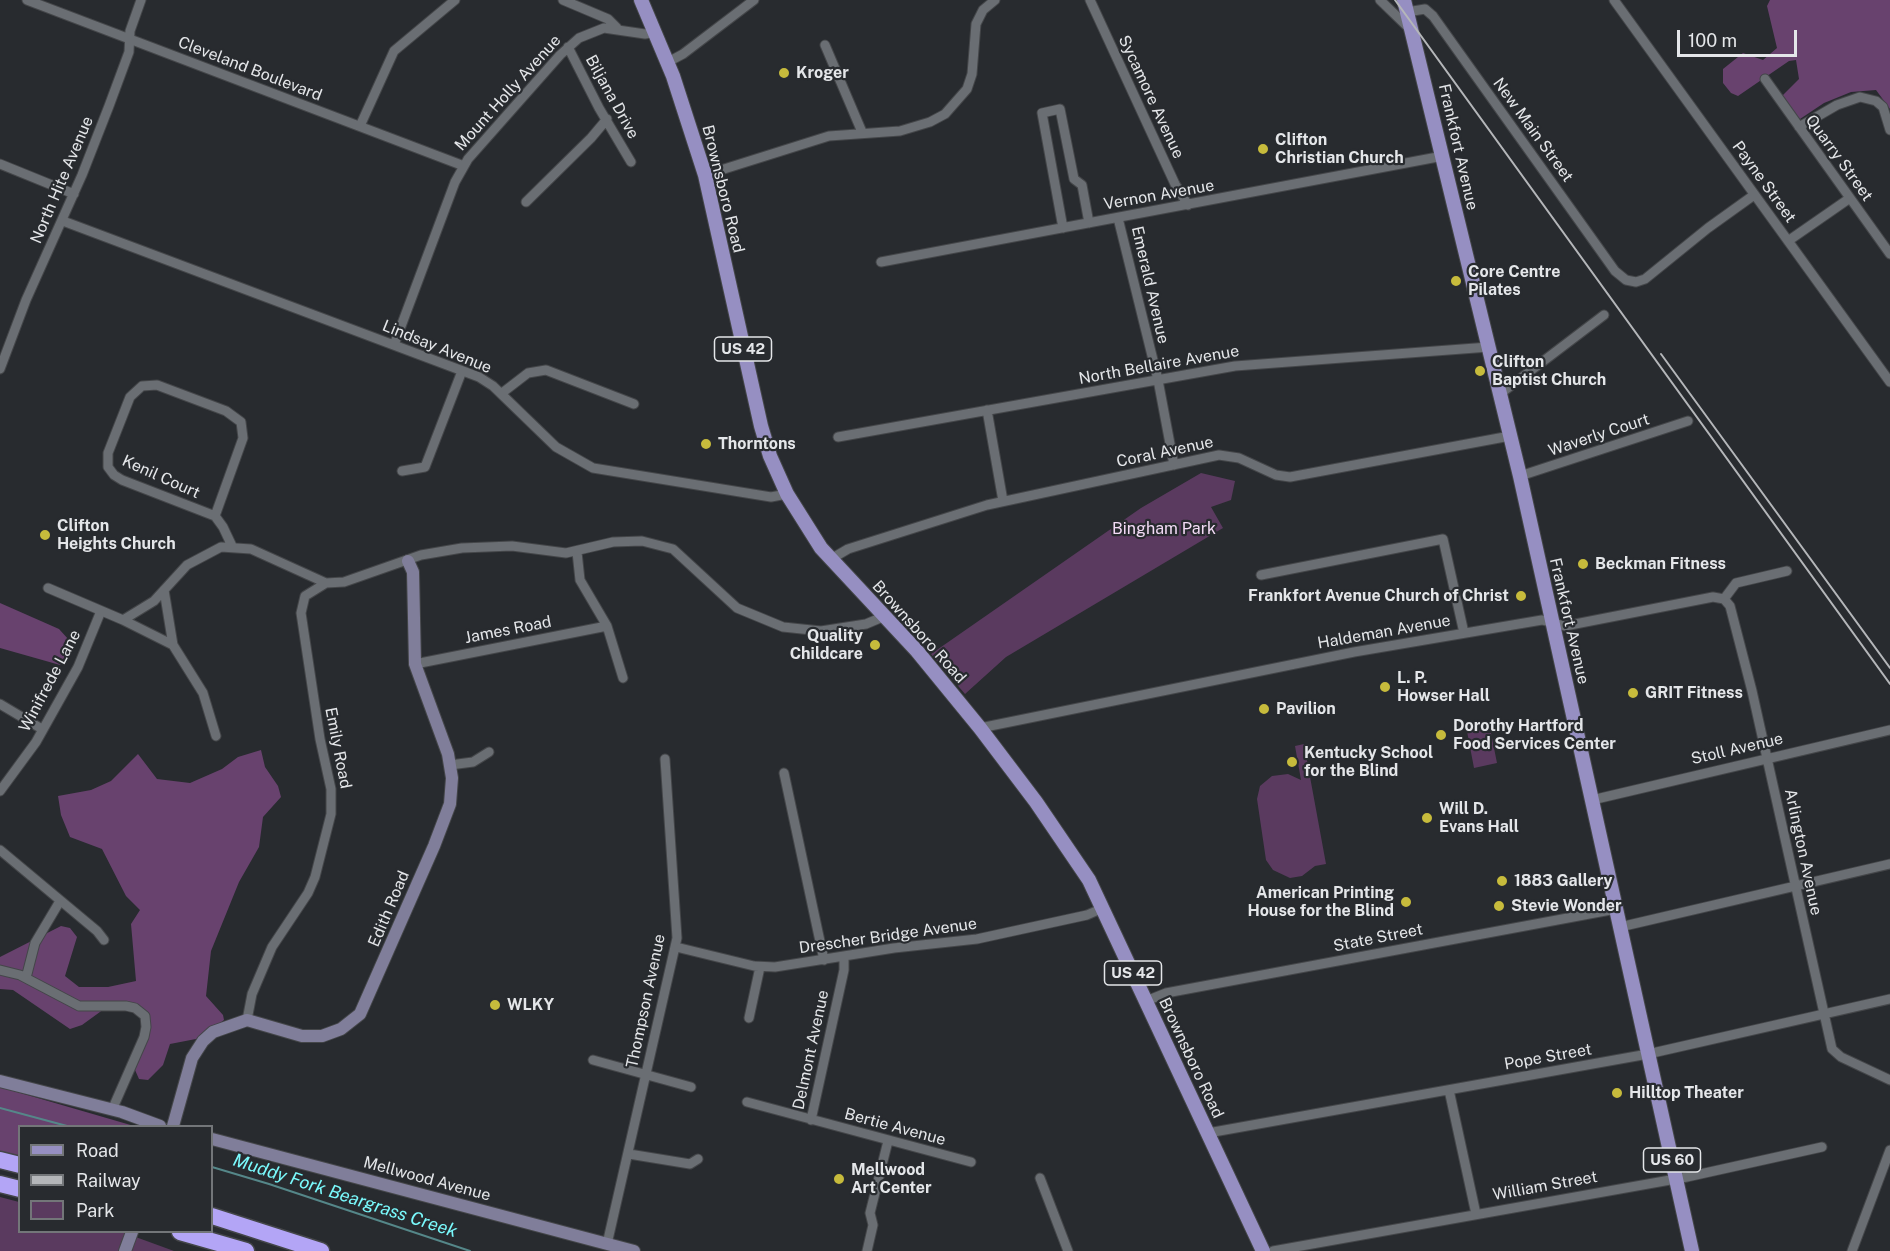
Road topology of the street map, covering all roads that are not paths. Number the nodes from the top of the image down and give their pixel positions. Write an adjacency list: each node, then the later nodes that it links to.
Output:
1 (27, 0): 15 (street, Cleveland Boulevard)
2 (141, 0): 15 (street, North Hite Avenue)
3 (455, 0): 21 (street)
4 (563, 0): 12 (street)
5 (641, 0): 13 (main road, Brownsboro Road / US 42)
6 (754, 0): 18 (street)
7 (994, 0): 24 (street)
8 (1090, 0): 34 (street, Sycamore Avenue)
9 (1380, 0): 14 (street)
10 (1614, 0): 31 (street, Payne Street)
11 (1406, 6): 14 (main road, Frankfort Avenue / US 60); 31 (street, New Main Street)
12 (617, 28): 13 (street, Mount Holly Avenue); 17 (street, Mount Holly Avenue)
13 (656, 32): 18 (main road, Brownsboro Road / US 42)
14 (1413, 32): 25 (main road, Frankfort Avenue / US 60)
15 (130, 40): 21 (street, Cleveland Boulevard); 30 (street, North Hite Avenue)
16 (825, 45): 24 (street)
17 (568, 47): 20 (street, Biljana Drive); 28 (street, Mount Holly Avenue)
18 (668, 62): 29 (main road, Brownsboro Road / US 42)
19 (1765, 80): 22 (street, Quarry Street)
20 (607, 119): 26 (street, Biljana Drive); 33 (street)
21 (360, 126): 28 (street, Cleveland Boulevard)
22 (1799, 128): 23 (street); 32 (street, Quarry Street)
23 (1890, 130)
24 (862, 132): 29 (street)
25 (1443, 156): 34 (street, Vernon Avenue); 44 (main road, Frankfort Avenue / US 60)
26 (631, 162)
27 (0, 164): 30 (street)
28 (464, 166): 43 (street, Mount Holly Avenue)
29 (705, 175): 59 (main road, Brownsboro Road / US 42)
30 (74, 194): 36 (street, North Hite Avenue)
31 (1754, 195): 39 (street, Payne Street)
32 (1850, 198): 39 (street); 40 (street, Quarry Street)
33 (526, 202)
34 (1188, 205): 35 (street, Vernon Avenue)
35 (1118, 218): 37 (street, Vernon Avenue); 47 (street, Emerald Avenue)
36 (63, 221): 43 (street, Lindsay Avenue); 45 (street, North Hite Avenue)
37 (1089, 223): 38 (street, Vernon Avenue); 38 (street)
38 (1063, 228): 41 (street, Vernon Avenue)
39 (1788, 241): 48 (street, Payne Street)
40 (1890, 254)
41 (880, 262)
42 (1604, 315): 50 (street)
43 (394, 345): 46 (street, Lindsay Avenue)
44 (1489, 346): 47 (street, North Bellaire Avenue); 50 (main road, Frankfort Avenue / US 60)
45 (0, 369)
46 (462, 370): 49 (street, Lindsay Avenue); 57 (street)
47 (1158, 380): 52 (street, North Bellaire Avenue); 56 (street, Emerald Avenue)
48 (1890, 382)
49 (501, 393): 51 (street); 59 (street, Lindsay Avenue)
50 (1500, 393): 54 (main road, Frankfort Avenue / US 60)
51 (633, 404)
52 (987, 411): 55 (street, North Bellaire Avenue); 60 (street)
53 (1688, 421): 58 (street, Waverly Court)
54 (1510, 436): 56 (street, Coral Avenue); 58 (main road, Frankfort Avenue / US 60)
55 (838, 437)
56 (1174, 465): 60 (street, Coral Avenue)
57 (402, 471)
58 (1520, 476): 75 (main road, Frankfort Avenue / US 60)
59 (787, 494): 64 (main road, Brownsboro Road / US 42)
60 (1003, 501): 64 (street, Coral Avenue)
61 (215, 516): 61 (street, Kenil Court); 62 (street, Kenil Court)
62 (232, 546): 68 (street); 70 (street)
63 (577, 552): 65 (street); 73 (street); 76 (street)
64 (831, 559): 73 (main road, Brownsboro Road / US 42)
65 (408, 561): 68 (street); 79 (street, Edith Road)
66 (1787, 571): 71 (street)
67 (1261, 575): 77 (street)
68 (326, 584): 111 (street, Emily Road)
69 (48, 588): 72 (street)
70 (164, 590): 74 (street); 78 (street)
71 (1724, 599): 75 (street, Haldeman Avenue); 87 (street, Arlington Avenue)
72 (101, 611): 74 (street); 83 (street, Winifrede Lane)
73 (885, 616): 82 (main road, Brownsboro Road / US 42)
74 (123, 620): 78 (street)
75 (1553, 623): 77 (street, Haldeman Avenue); 92 (main road, Frankfort Avenue / US 60)
76 (607, 626): 79 (street, James Road); 80 (street)
77 (1464, 633): 82 (street, Haldeman Avenue)
78 (174, 645): 85 (street)
79 (415, 664): 89 (street, Edith Road)
80 (623, 678)
81 (0, 704): 83 (street)
82 (980, 728): 97 (main road, Brownsboro Road / US 42)
83 (42, 729): 91 (street, Winifrede Lane)
84 (1890, 730): 87 (street, Stoll Avenue)
85 (216, 736)
86 (489, 752): 89 (street)
87 (1767, 758): 92 (street, Stoll Avenue); 95 (street, Arlington Avenue)
88 (665, 759): 101 (street, Thompson Avenue)
89 (450, 765): 111 (street, Edith Road)
90 (784, 774): 103 (street)
91 (0, 791)
92 (1592, 800): 98 (main road, Frankfort Avenue / US 60)
93 (0, 850): 96 (street)
94 (1890, 864): 95 (street)
95 (1795, 885): 99 (street); 109 (street, Arlington Avenue)
96 (60, 902): 100 (street); 106 (street)
97 (1103, 908): 102 (street, Drescher Bridge Avenue); 108 (main road, Brownsboro Road / US 42)
98 (1616, 909): 99 (main road, Frankfort Avenue / US 60); 108 (street, State Street)
99 (1620, 927): 112 (main road, Frankfort Avenue / US 60)
100 (104, 940)
101 (676, 947): 104 (street, Drescher Bridge Avenue); 114 (street, Thompson Avenue)
102 (844, 956): 103 (street, Drescher Bridge Avenue); 121 (street, Delmont Avenue)
103 (824, 960): 104 (street, Drescher Bridge Avenue)
104 (760, 967): 110 (street)
105 (0, 970): 106 (street)
106 (26, 978): 120 (street)
107 (1890, 999): 109 (street, Pope Street)
108 (1146, 1001): 124 (main road, Brownsboro Road / US 42)
109 (1823, 1014): 112 (street, Pope Street); 115 (street, Arlington Avenue)
110 (749, 1018)
111 (247, 1020): 123 (street)
112 (1648, 1054): 118 (street, Pope Street); 135 (main road, Frankfort Avenue / US 60)
113 (593, 1060): 114 (street)
114 (646, 1076): 117 (street); 129 (street, Thompson Avenue)
115 (1890, 1080)
116 (0, 1081): 120 (street)
117 (691, 1087)
118 (1449, 1090): 124 (street, Pope Street); 138 (street)
119 (747, 1102): 121 (street, Delmont Avenue)
120 (112, 1110): 122 (street)
121 (811, 1120): 126 (street, Bertie Avenue)
122 (157, 1125)
123 (173, 1125)
124 (1208, 1133): 149 (main road, Brownsboro Road / US 42)
125 (213, 1139): 142 (street, Mellwood Avenue)
126 (888, 1141): 132 (street, Bertie Avenue); 147 (street)
127 (1822, 1147): 135 (street, William Street)
128 (1890, 1150): 152 (street)
129 (629, 1154): 130 (street); 142 (street, Thompson Avenue)
130 (698, 1159)
131 (0, 1160): 133 (highway)
132 (971, 1162)
133 (18, 1164)
134 (1040, 1178): 148 (street)
135 (1676, 1178): 138 (street, William Street); 151 (main road, Frankfort Avenue / US 60)
136 (0, 1184): 137 (highway)
137 (18, 1188)
138 (1476, 1214): 150 (street, William Street)
139 (213, 1216): 145 (highway)
140 (132, 1233): 143 (street)
141 (183, 1233): 144 (highway)
142 (607, 1244): 146 (street, Mellwood Avenue)
143 (125, 1251)
144 (246, 1251)
145 (321, 1251)
146 (634, 1251)
147 (867, 1251)
148 (1068, 1251)
149 (1263, 1251)
150 (1273, 1251)
151 (1692, 1251)
152 (1852, 1251)

